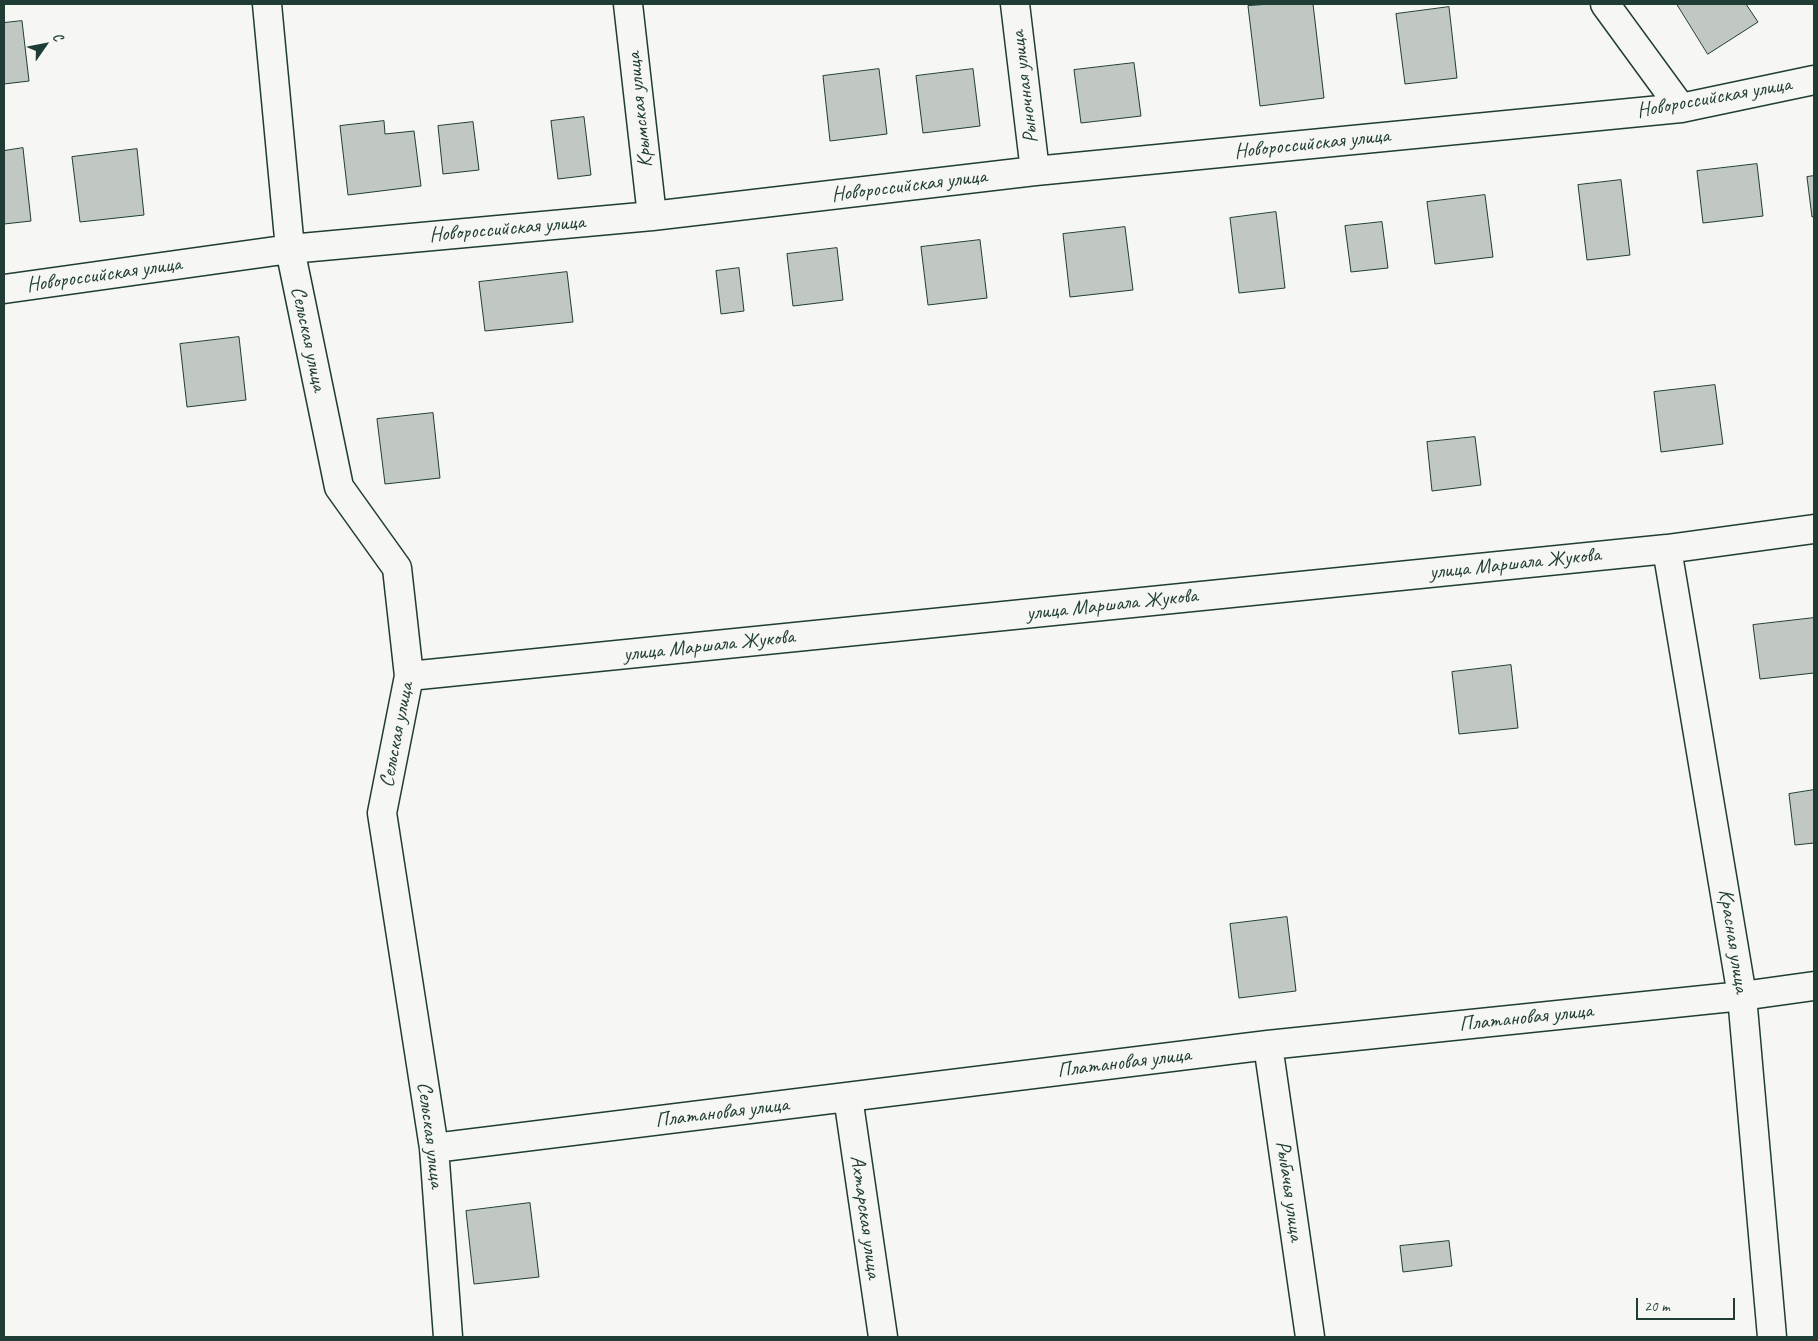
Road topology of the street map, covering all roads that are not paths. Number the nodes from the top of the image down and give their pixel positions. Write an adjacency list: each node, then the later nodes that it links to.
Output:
1 (267, 4): 9 (street, Сельская улица)
2 (628, 4): 8 (street, Крымская улица)
3 (1015, 4): 7 (street, Рыночная улица)
4 (1605, 4): 6 (street)
5 (1814, 80): 6 (street, Новороссийская улица)
6 (1681, 108): 7 (street, Новороссийская улица)
7 (1034, 171): 8 (street, Новороссийская улица)
8 (652, 216): 9 (street, Новороссийская улица)
9 (290, 249): 10 (street, Новороссийская улица); 13 (street, Сельская улица)
10 (4, 289)
11 (1814, 529): 12 (street, улица Маршала Жукова)
12 (1668, 549): 13 (street, улица Маршала Жукова); 15 (street, Красная улица)
13 (409, 676): 18 (street, Сельская улица)
14 (1814, 986): 15 (street, Платановая улица)
15 (1742, 996): 16 (street, Платановая улица); 22 (street, Красная улица)
16 (1268, 1045): 17 (street, Платановая улица); 21 (street, Рыбачья улица)
17 (848, 1097): 18 (street, Платановая улица); 20 (street, Ахтарская улица)
18 (434, 1148): 19 (street, Сельская улица)
19 (448, 1337)
20 (883, 1337)
21 (1310, 1337)
22 (1772, 1337)

